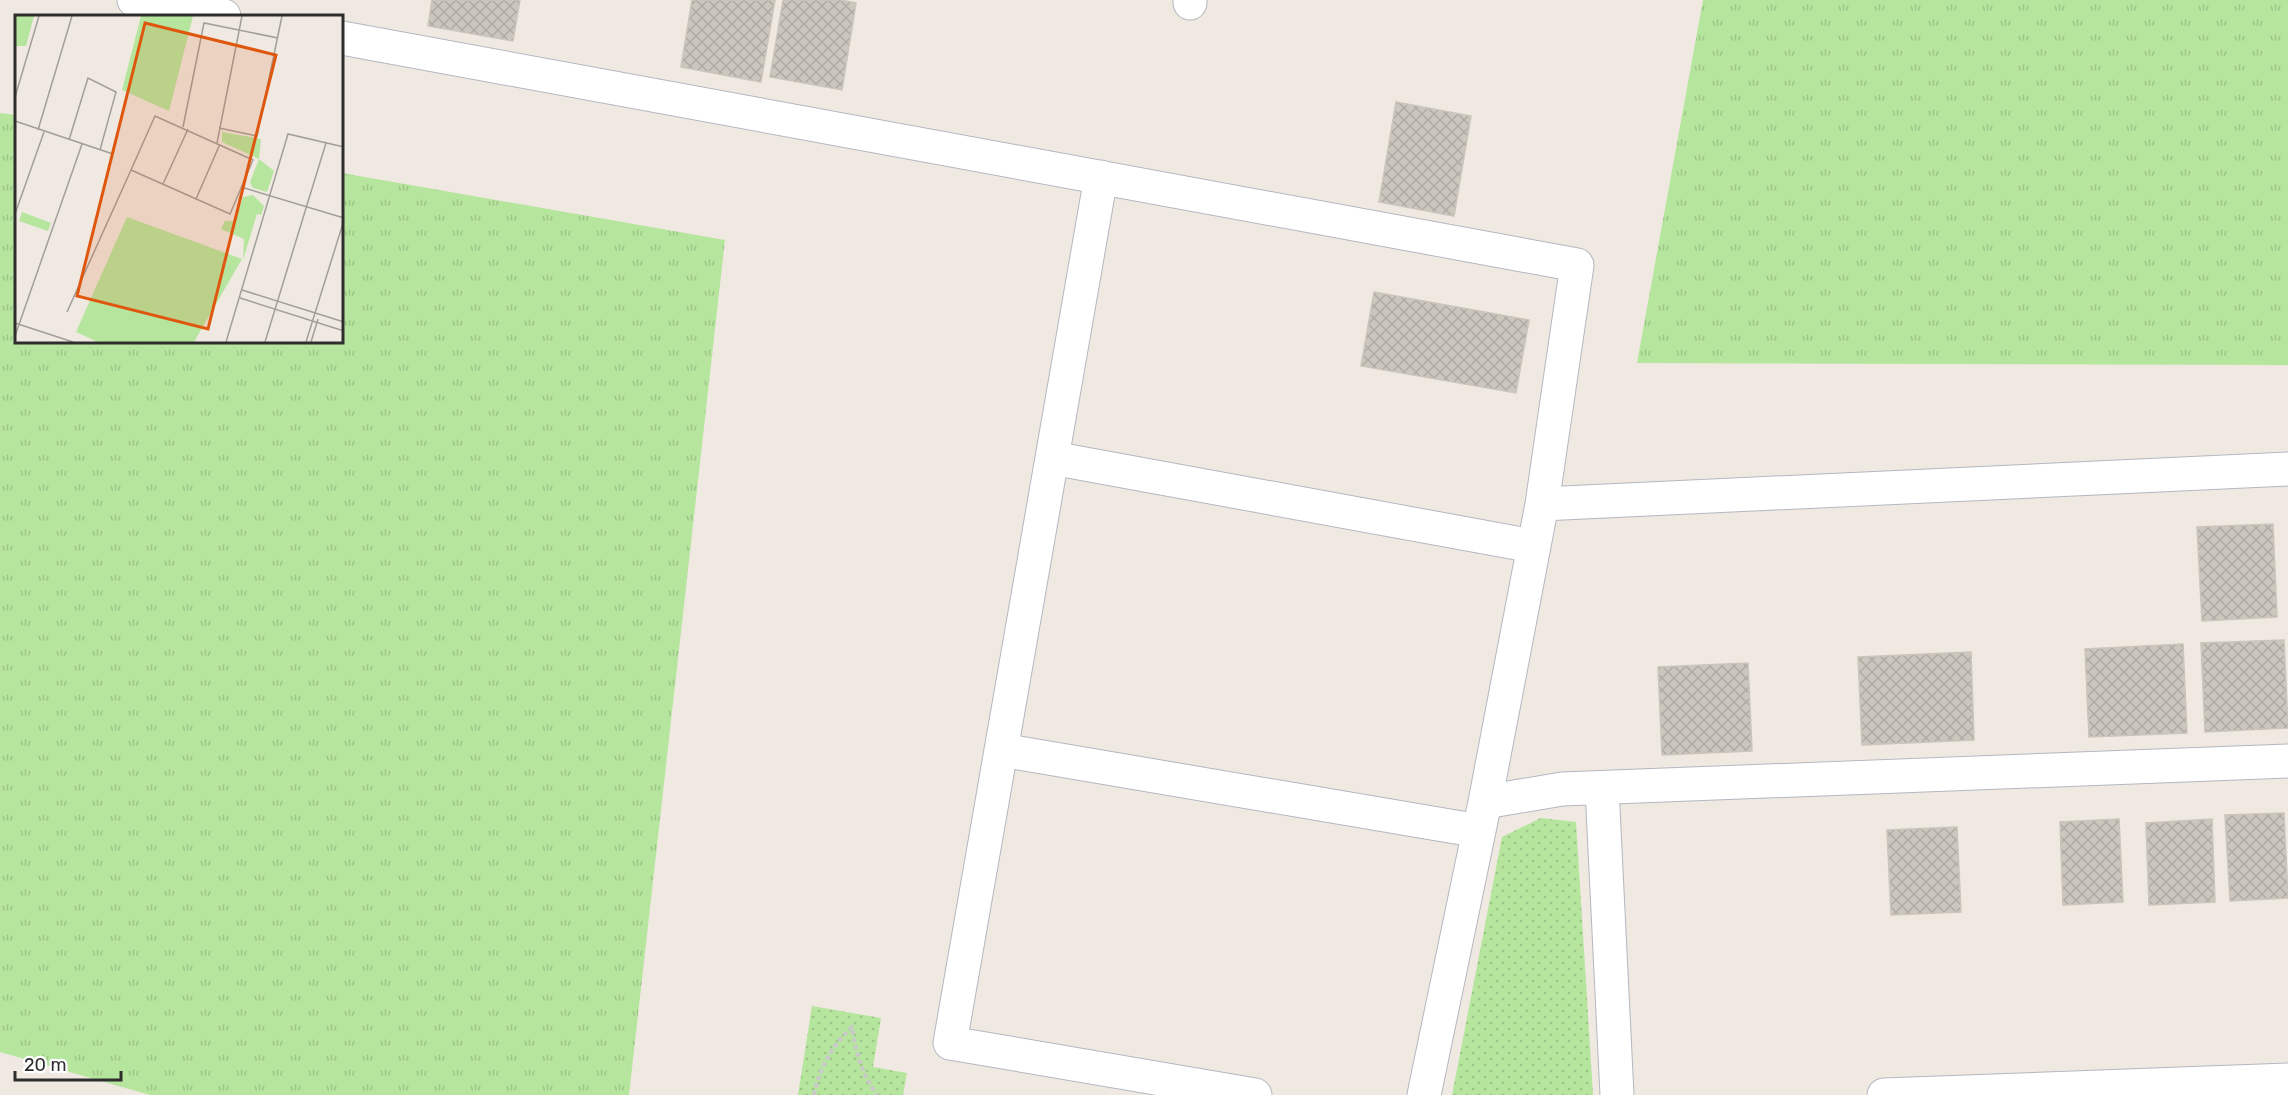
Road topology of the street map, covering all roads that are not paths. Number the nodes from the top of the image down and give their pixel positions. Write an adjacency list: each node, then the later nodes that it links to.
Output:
1 (134, 0): 2 (street)
2 (218, 15)
3 (344, 38): 4 (street)
4 (1101, 177): 5 (street); 7 (street)
5 (1052, 458): 8 (street); 9 (street)
6 (2288, 469): 7 (street)
7 (1542, 504): 8 (street)
8 (1533, 546): 12 (street)
9 (1001, 750): 12 (street); 14 (street)
10 (2288, 761): 11 (street)
11 (1602, 788): 12 (street); 17 (street)
12 (1482, 816): 16 (street)
13 (2288, 1080): 18 (street)
14 (1182, 1089): 15 (street)
15 (1255, 1095)
16 (1424, 1095)
17 (1617, 1095)
18 (1884, 1095)

